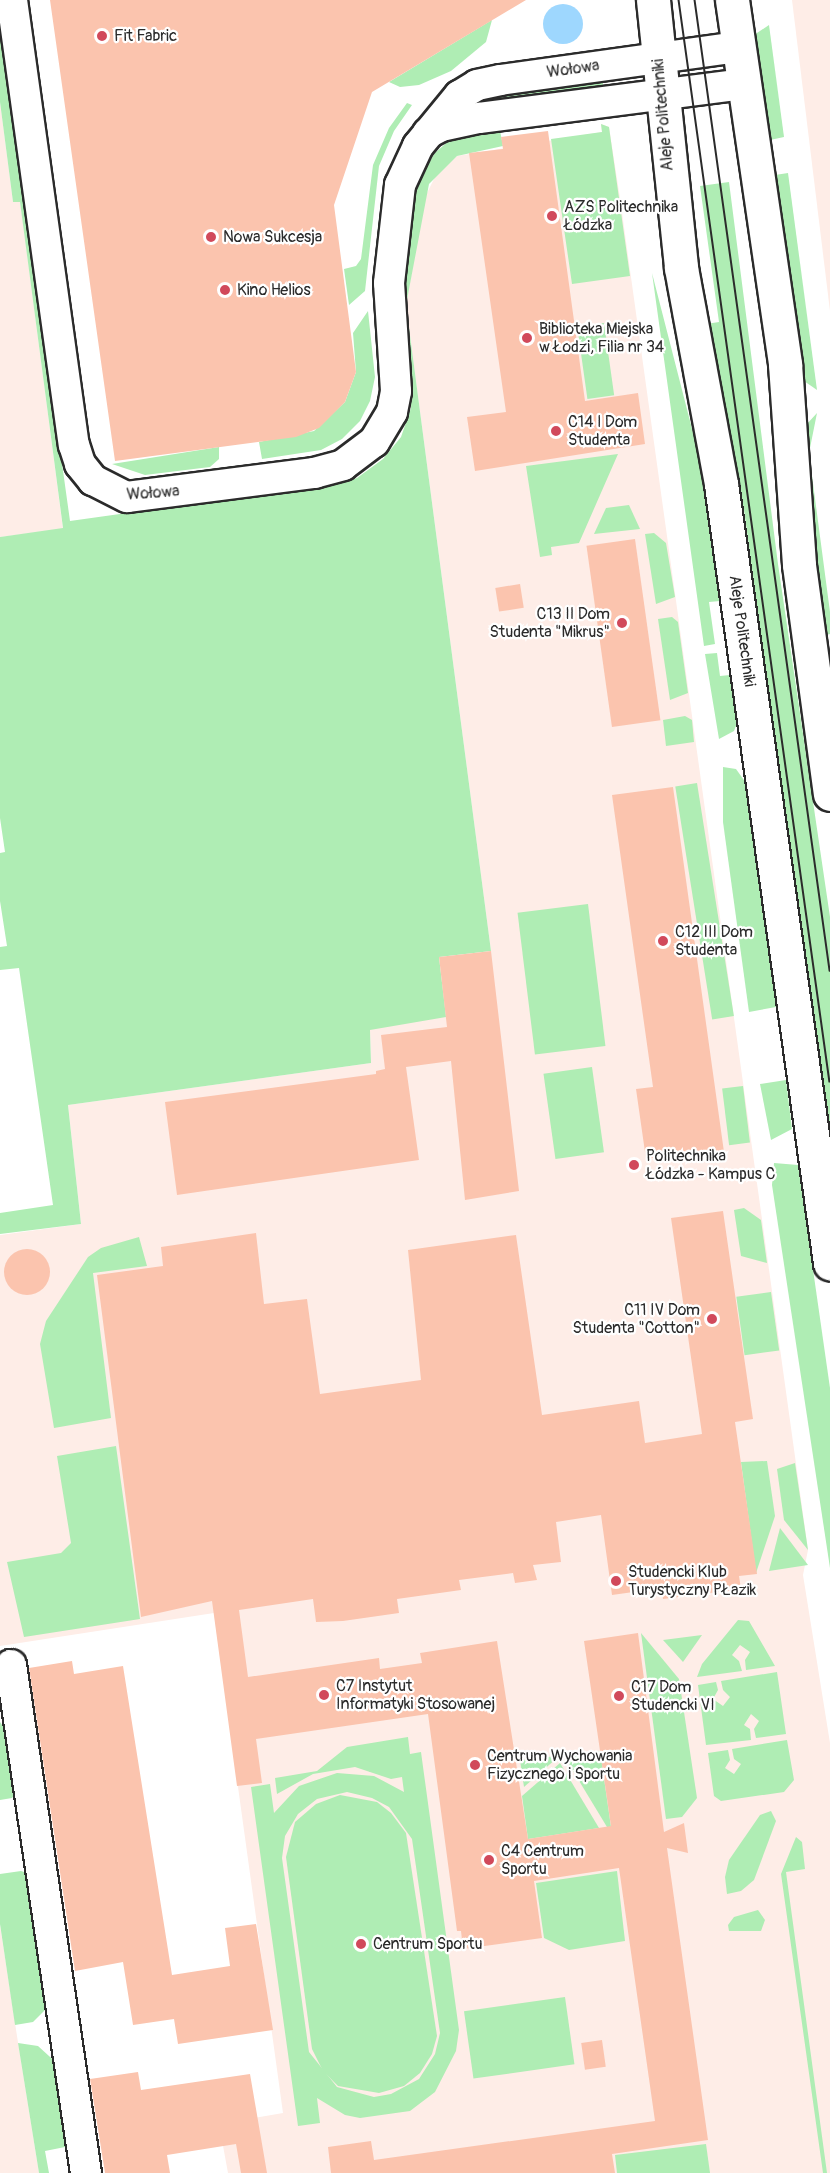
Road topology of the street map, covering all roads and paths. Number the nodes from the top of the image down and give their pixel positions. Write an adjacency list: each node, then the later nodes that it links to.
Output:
1 (12, 0): 8 (street, Wołowa)
2 (653, 0): 5 (main road, Aleje Politechniki)
3 (732, 0): 4 (main road)
4 (739, 47): 5 (street, Wołowa); 6 (main road)
5 (658, 57): 7 (main road, Aleje Politechniki); 8 (street, Wołowa)
6 (745, 84): 7 (street); 9 (main road)
7 (662, 96): 8 (street); 10 (main road, Aleje Politechniki)
8 (428, 133)
9 (830, 795)
10 (830, 1263)
11 (11, 1665): 12 (street)
12 (86, 2173)

